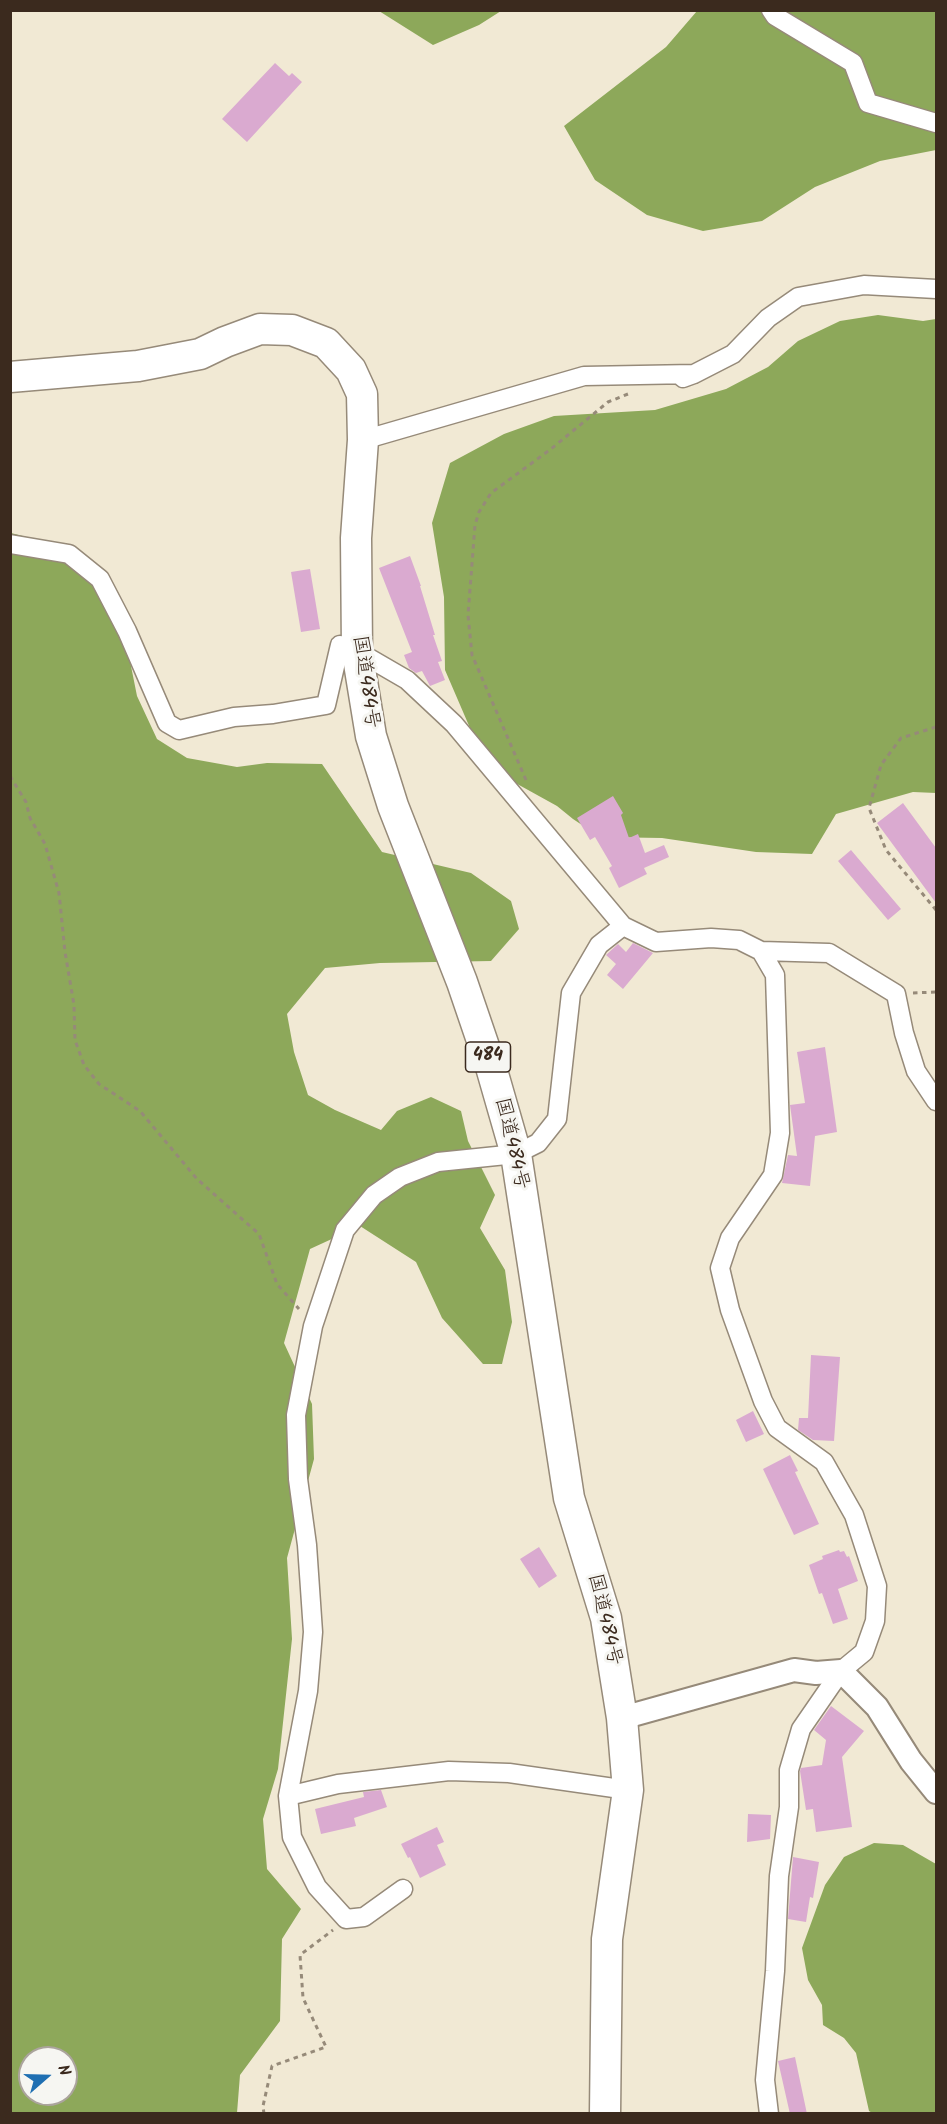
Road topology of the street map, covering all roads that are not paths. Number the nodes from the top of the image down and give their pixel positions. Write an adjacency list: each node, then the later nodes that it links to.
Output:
1 (771, 10): 2 (street)
2 (936, 123)
3 (936, 289): 4 (street)
4 (693, 374): 6 (street); 7 (street)
5 (10, 377): 7 (highway, 国道484号 / 484)
6 (661, 385)
7 (363, 440): 9 (highway, 国道484号 / 484)
8 (10, 544): 9 (street)
9 (357, 651): 10 (street); 13 (highway, 国道484号 / 484)
10 (623, 926): 11 (street); 13 (street)
11 (761, 951): 12 (street); 14 (street)
12 (936, 1101)
13 (516, 1154): 15 (highway, 国道484号 / 484); 18 (street)
14 (841, 1671): 15 (street); 17 (street); 21 (street)
15 (622, 1718): 16 (highway, 国道484号 / 484)
16 (628, 1790): 18 (street); 20 (highway, 国道484号 / 484)
17 (936, 1791)
18 (288, 1796): 19 (street)
19 (403, 1889)
20 (605, 2114)
21 (769, 2114)

